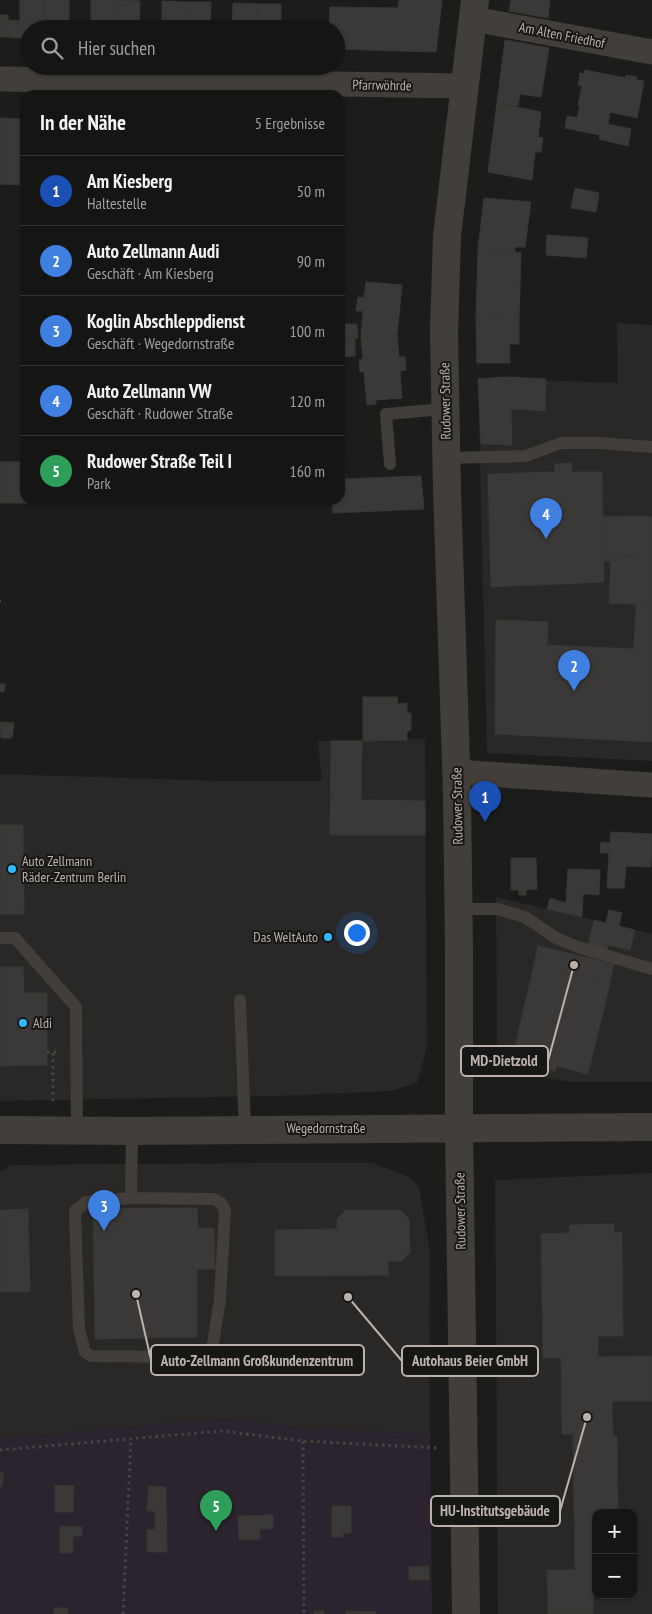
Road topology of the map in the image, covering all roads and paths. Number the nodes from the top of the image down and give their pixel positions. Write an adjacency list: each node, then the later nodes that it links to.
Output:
1 (474, 9): 2 (street, Am Alten Friedhof); 4 (street, Rudower Straße)
2 (652, 52)
3 (0, 79): 4 (street, Pfarrwöhrde)
4 (464, 86): 5 (street, Rudower Straße)
5 (445, 409): 7 (street, Rudower Straße); 8 (lane)
6 (652, 447): 7 (lane)
7 (446, 458): 9 (street, Rudower Straße)
8 (390, 464)
9 (457, 772): 10 (street); 11 (street, Rudower Straße)
10 (652, 785)
11 (458, 909): 13 (lane); 18 (street, Rudower Straße)
12 (0, 938): 21 (lane)
13 (652, 969)
14 (240, 1000): 19 (lane)
15 (53, 1052): 16 (path)
16 (53, 1106)
17 (652, 1126): 18 (street, Wegedornstraße)
18 (459, 1128): 19 (street, Wegedornstraße); 30 (street, Rudower Straße)
19 (245, 1129): 22 (street, Wegedornstraße)
20 (0, 1130): 21 (street, Wegedornstraße)
21 (77, 1130): 22 (street, Wegedornstraße)
22 (132, 1131): 23 (lane)
23 (131, 1198): 23 (lane)
24 (131, 1439): 25 (path); 27 (path); 28 (path)
25 (303, 1441): 26 (path); 29 (path)
26 (430, 1448)
27 (0, 1450)
28 (123, 1614)
29 (304, 1614)
30 (466, 1614)

